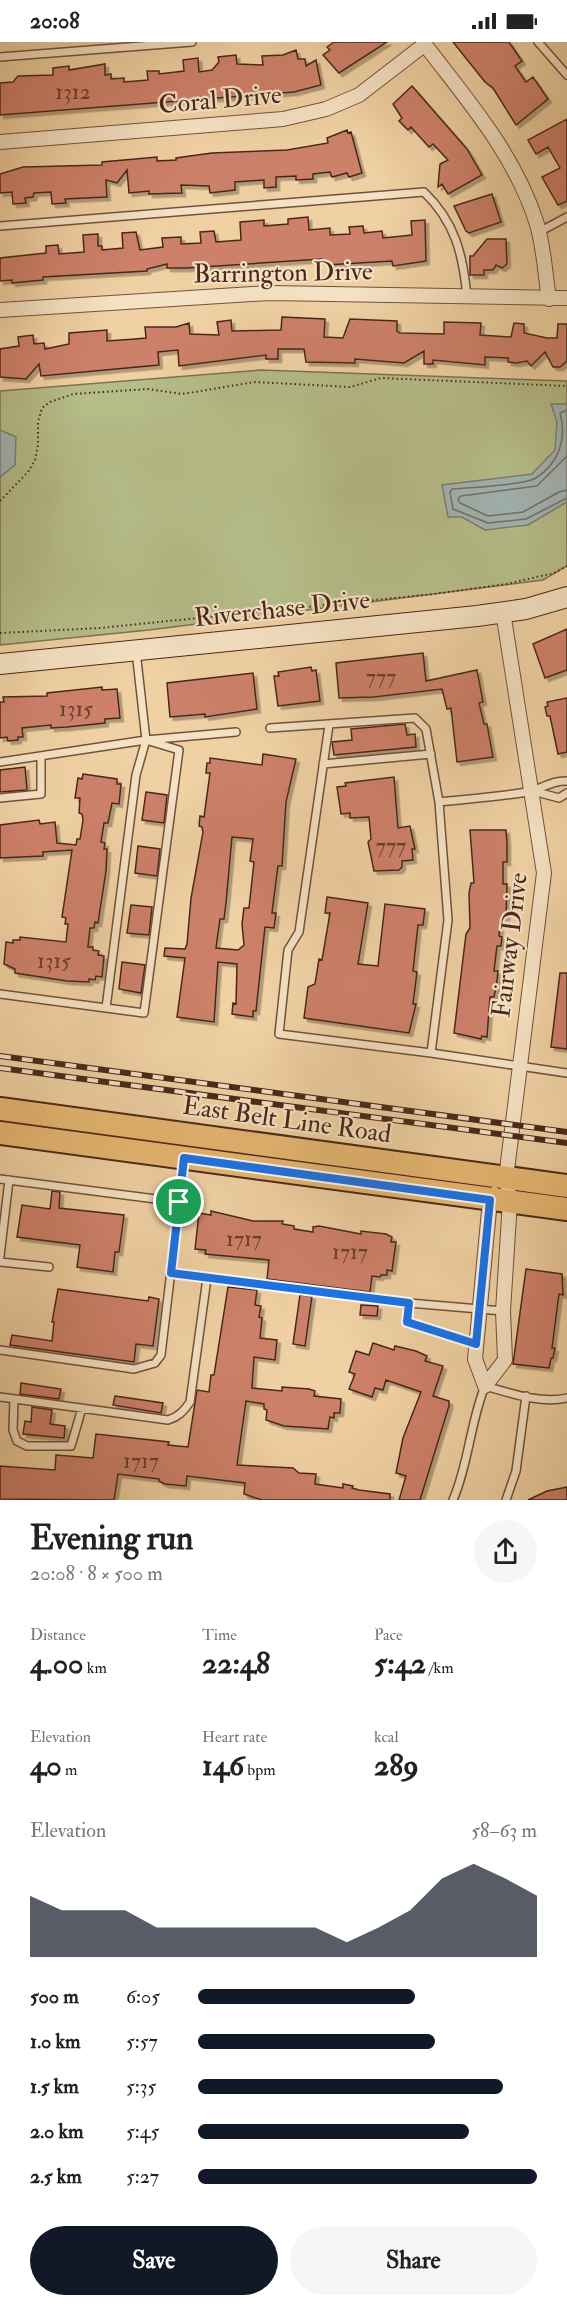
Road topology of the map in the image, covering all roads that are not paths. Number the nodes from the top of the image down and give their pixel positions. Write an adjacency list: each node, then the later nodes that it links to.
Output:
1 (192, 42): 4 (lane)
2 (538, 42): 5 (lane)
3 (424, 43): 6 (street, Coral Drive); 9 (street)
4 (0, 57)
5 (567, 75)
6 (0, 142)
7 (567, 217): 9 (lane)
8 (0, 226): 10 (lane)
9 (539, 232): 12 (street)
10 (467, 297): 12 (street, Barrington Drive); 13 (street, Barrington Drive)
11 (567, 298): 12 (street, Barrington Drive)
12 (549, 299)
13 (0, 310)
14 (567, 597): 15 (street, Riverchase Drive)
15 (503, 612): 16 (street, Riverchase Drive); 27 (street, Fairway Drive)
16 (136, 650): 17 (street, Riverchase Drive); 21 (lane)
17 (0, 664)
18 (329, 725): 19 (lane); 22 (lane); 25 (lane)
19 (270, 728)
20 (236, 732): 21 (lane)
21 (146, 740): 23 (lane); 32 (lane); 32 (lane)
22 (430, 754): 25 (lane); 30 (lane)
23 (41, 756): 24 (lane); 29 (lane)
24 (0, 762)
25 (323, 764): 33 (lane)
26 (567, 781): 27 (lane)
27 (533, 791): 28 (lane); 30 (lane); 34 (street, Fairway Drive)
28 (567, 793)
29 (0, 798)
30 (439, 802): 33 (lane)
31 (0, 994): 32 (lane)
32 (106, 1008)
33 (431, 1053): 34 (lane)
34 (518, 1066): 35 (lane); 39 (street, Fairway Drive)
35 (567, 1073)
36 (0, 1109): 39 (main road, East Belt Line Road)
37 (0, 1133): 38 (main road, East Belt Line Road)
38 (184, 1158): 43 (main road, East Belt Line Road); 44 (lane)
39 (506, 1178): 42 (main road, East Belt Line Road); 43 (street, Fairway Drive); 43 (street, Fairway Drive)
40 (0, 1179): 41 (lane)
41 (9, 1180): 44 (lane); 46 (lane)
42 (567, 1186)
43 (500, 1201): 45 (main road, East Belt Line Road); 52 (street, Fairway Drive); 53 (street, Fairway Drive)
44 (179, 1202): 49 (lane)
45 (567, 1209)
46 (0, 1256)
47 (0, 1262): 48 (lane)
48 (49, 1267)
49 (171, 1273): 50 (lane); 55 (lane)
50 (207, 1278): 51 (lane); 61 (lane)
51 (409, 1303): 52 (lane); 54 (lane)
52 (479, 1309): 53 (lane); 54 (street, Fairway Drive)
53 (503, 1311): 56 (street, Fairway Drive)
54 (476, 1344): 56 (street, Fairway Drive)
55 (0, 1350)
56 (485, 1386): 57 (lane); 62 (lane)
57 (526, 1396): 59 (lane); 63 (lane)
58 (0, 1397): 60 (lane)
59 (567, 1398)
60 (14, 1399): 61 (lane); 61 (lane)
61 (82, 1408)
62 (453, 1500)
63 (506, 1500)

